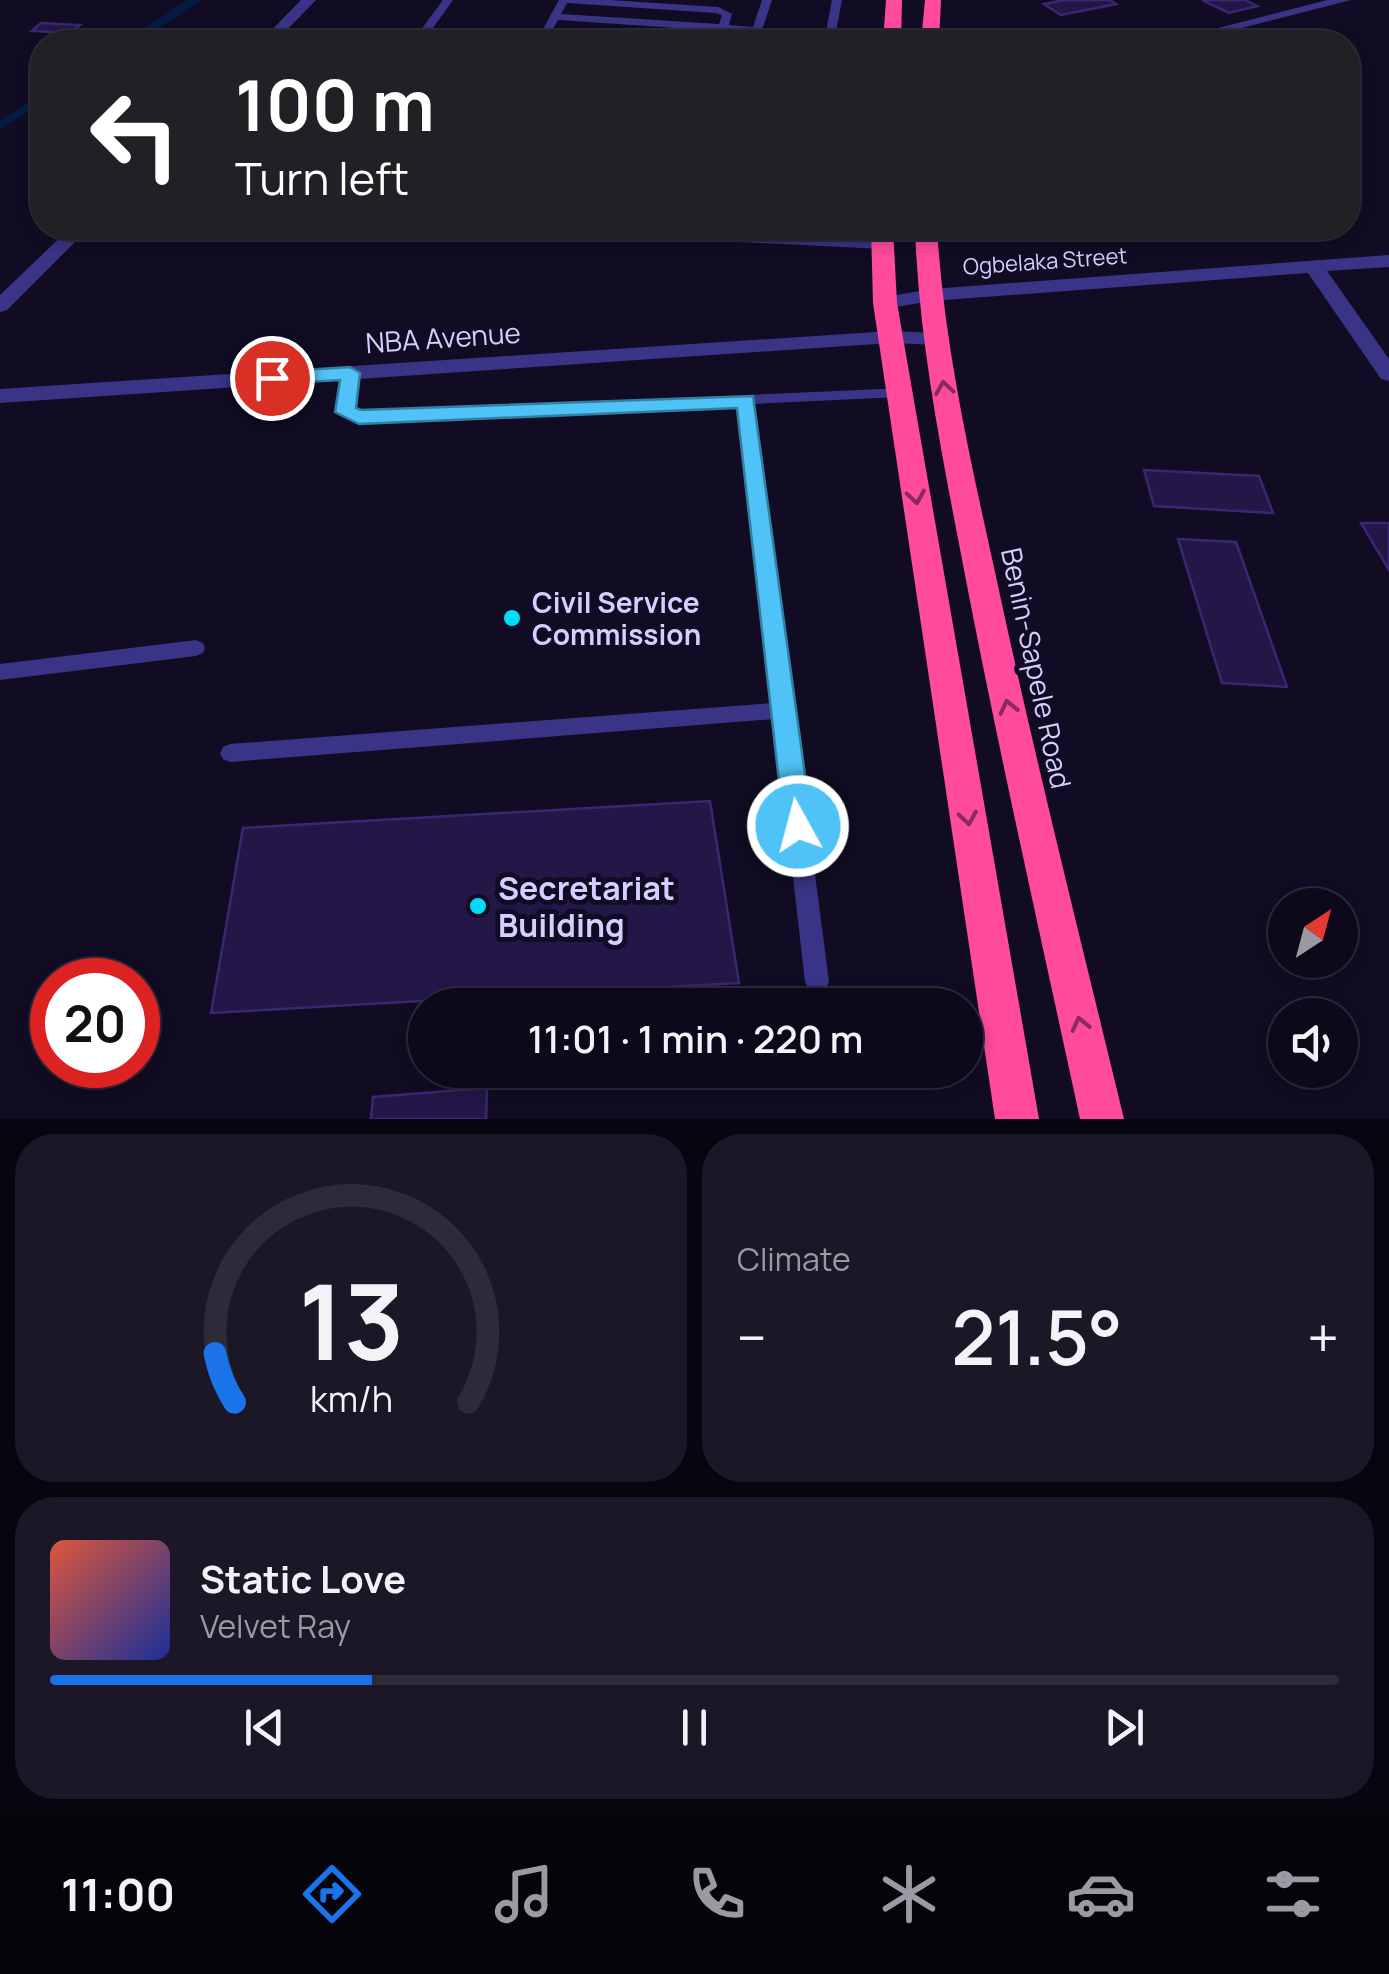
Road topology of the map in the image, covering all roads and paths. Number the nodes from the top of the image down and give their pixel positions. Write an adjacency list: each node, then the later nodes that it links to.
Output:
1 (309, 0): 10 (street)
2 (448, 0): 11 (lane)
3 (766, 0): 13 (lane)
4 (836, 0): 14 (lane)
5 (894, 0): 15 (highway)
6 (933, 0): 16 (highway)
7 (1344, 0): 17 (street)
8 (556, 17): 9 (lane); 9 (lane); 12 (lane)
9 (723, 28): 13 (lane)
10 (279, 30)
11 (426, 30)
12 (549, 30)
13 (757, 30)
14 (831, 30)
15 (893, 30)
16 (931, 30)
17 (1221, 30)
18 (68, 240): 25 (street)
19 (883, 240): 24 (highway)
20 (927, 240): 23 (highway, Benin-Sapele Road)
21 (1389, 262): 22 (street, Ogbelaka Street)
22 (1312, 266): 23 (street, Ogbelaka Street); 29 (street)
23 (931, 295): 24 (street, Ogbelaka Street); 27 (highway, Benin-Sapele Road)
24 (885, 303): 26 (highway)
25 (0, 306)
26 (890, 338): 27 (street, NBA Avenue); 28 (street, NBA Avenue); 30 (highway)
27 (937, 340): 39 (highway, Benin-Sapele Road, one-way to 27)
28 (350, 373): 31 (street, NBA Avenue); 32 (lane)
29 (1389, 374)
30 (899, 392): 32 (lane); 38 (highway, one-way to 38)
31 (0, 396)
32 (746, 401): 35 (lane)
33 (196, 648): 34 (lane)
34 (0, 672)
35 (784, 710): 36 (lane); 37 (lane)
36 (230, 754)
37 (816, 982)
38 (1017, 1119)
39 (1102, 1119)

